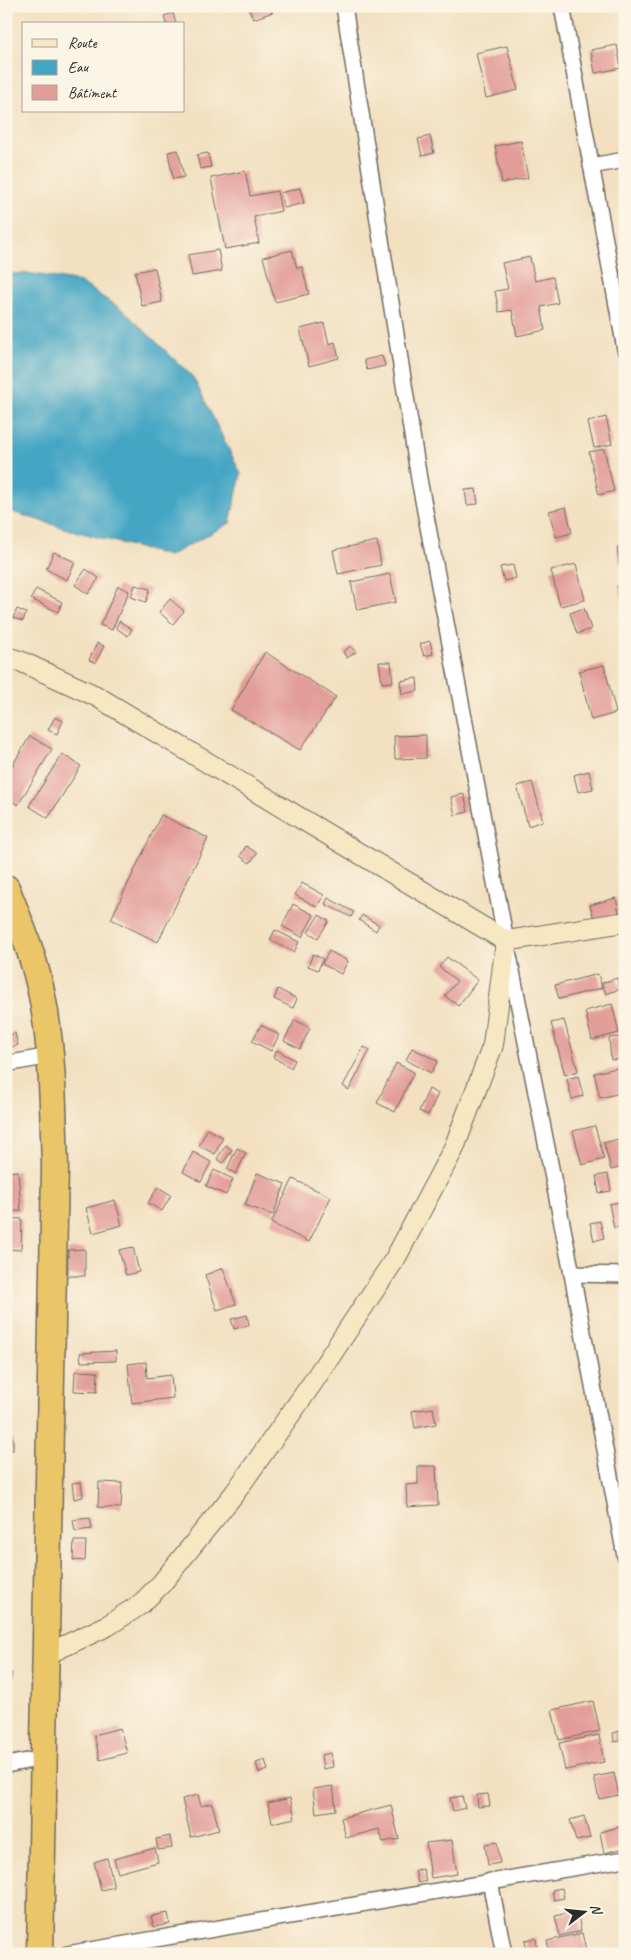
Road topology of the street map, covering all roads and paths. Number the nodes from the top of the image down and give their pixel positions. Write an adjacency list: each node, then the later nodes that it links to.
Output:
1 (344, 6): 9 (street)
2 (562, 6): 4 (street)
3 (625, 160): 4 (street)
4 (591, 166): 5 (street)
5 (625, 348)
6 (6, 656): 9 (street)
7 (6, 888): 10 (highway)
8 (625, 922): 9 (street)
9 (506, 941): 12 (street); 15 (street)
10 (50, 1056): 11 (street); 15 (highway)
11 (6, 1064)
12 (572, 1274): 13 (street); 14 (street)
13 (625, 1275)
14 (625, 1556)
15 (45, 1655): 16 (highway)
16 (43, 1758): 17 (street); 21 (highway)
17 (6, 1765)
18 (625, 1859): 19 (street)
19 (490, 1882): 20 (street); 23 (street)
20 (131, 1948): 22 (street)
21 (40, 1954)
22 (67, 1954)
23 (504, 1954)

